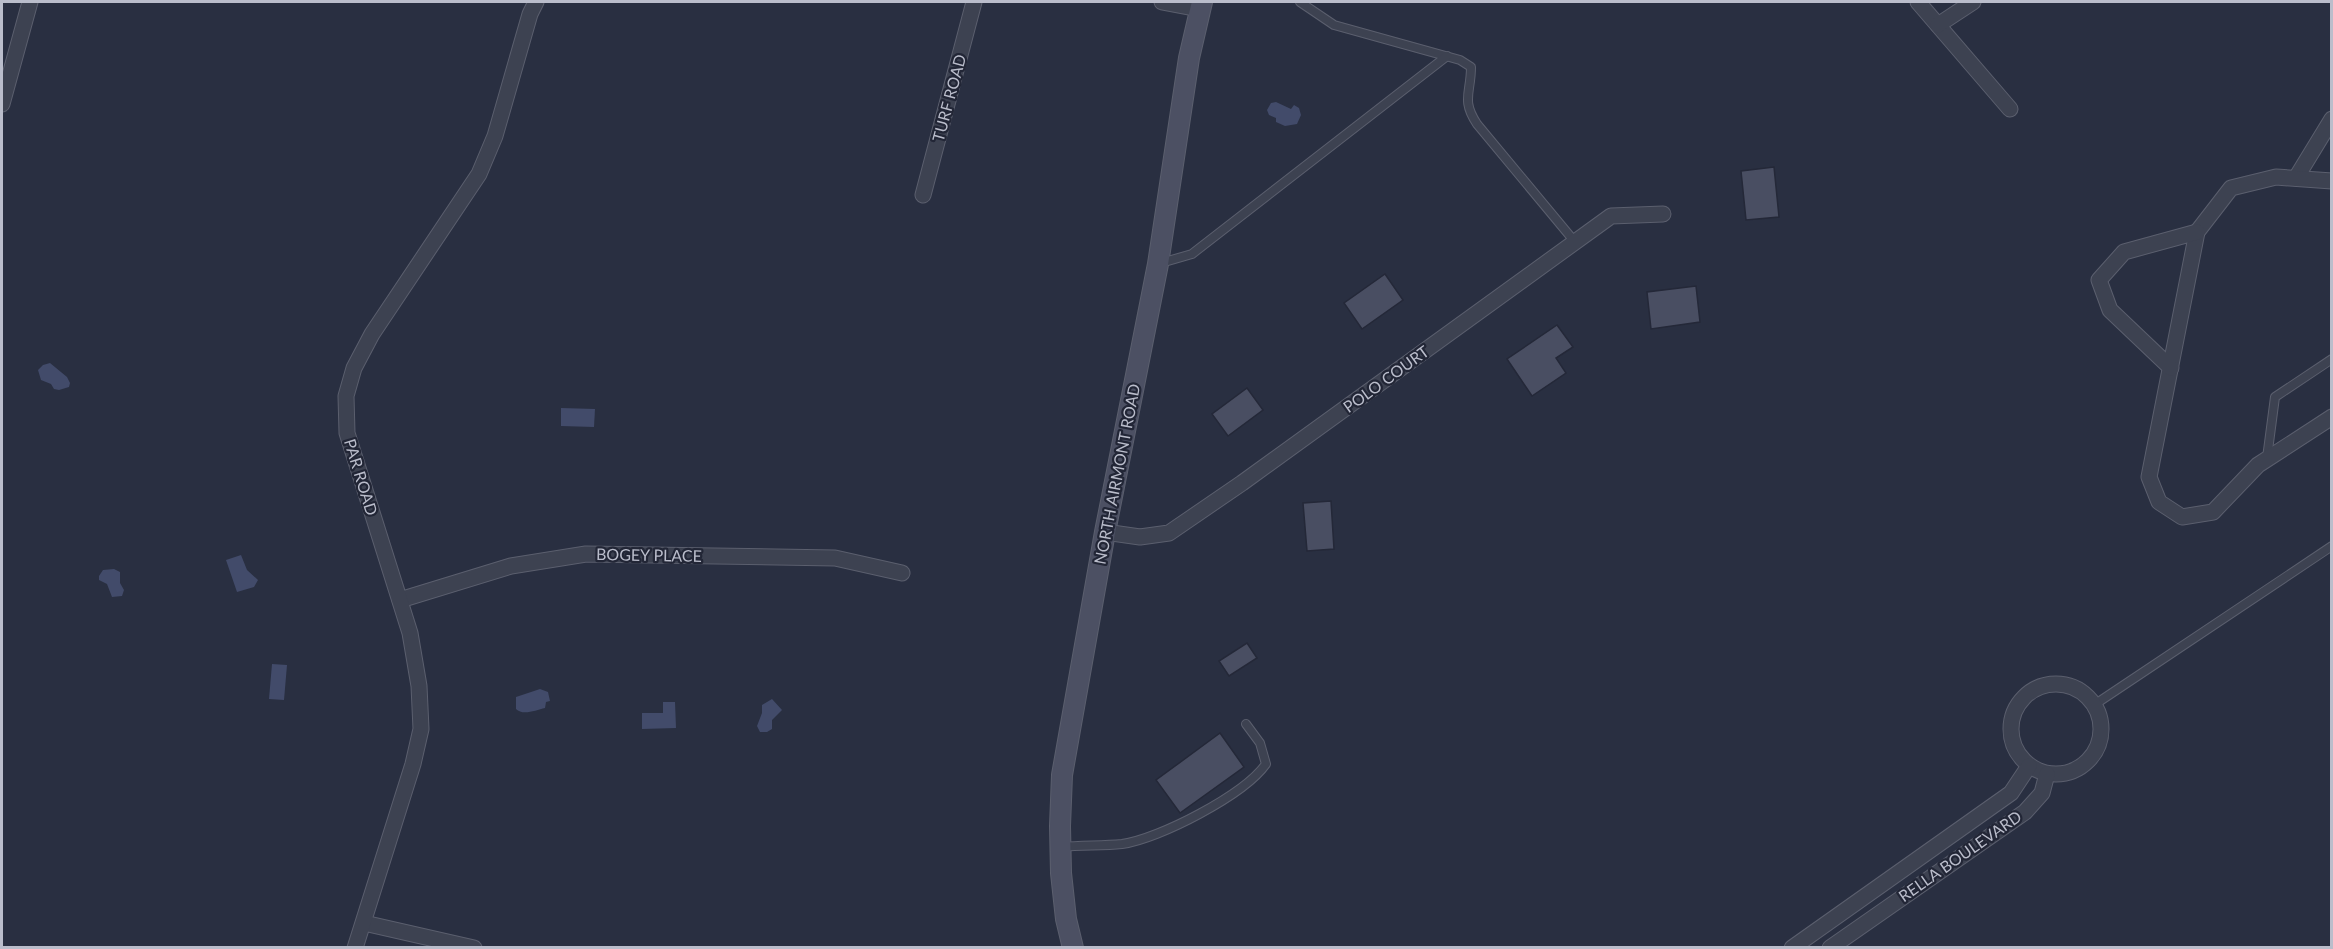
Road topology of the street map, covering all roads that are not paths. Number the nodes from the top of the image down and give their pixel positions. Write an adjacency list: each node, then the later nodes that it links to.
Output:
1 (30, 2): 11 (street)
2 (536, 2): 28 (street, PAR ROAD)
3 (974, 2): 16 (street, TURF ROAD)
4 (1162, 2): 8 (street)
5 (1300, 2): 10 (lane)
6 (1918, 2): 9 (street)
7 (1973, 2): 9 (street)
8 (1200, 5): 20 (street, NORTH AIRMONT ROAD)
9 (1938, 25): 12 (street)
10 (1447, 56): 19 (lane); 20 (lane)
11 (2, 104)
12 (2010, 109)
13 (2331, 118): 14 (street)
14 (2296, 178): 15 (street); 18 (street)
15 (2331, 181)
16 (923, 195)
17 (1663, 214): 19 (street, POLO COURT)
18 (2197, 232): 22 (street); 22 (street)
19 (1575, 242): 25 (street, POLO COURT)
20 (1158, 264): 25 (street, NORTH AIRMONT ROAD)
21 (2331, 359): 24 (lane)
22 (2170, 368): 24 (street)
23 (2331, 417): 24 (street)
24 (2267, 459)
25 (1105, 532): 33 (street, NORTH AIRMONT ROAD)
26 (2331, 546): 29 (lane)
27 (902, 573): 28 (street, BOGEY PLACE)
28 (400, 600): 36 (street, PAR ROAD)
29 (2094, 705): 31 (street); 32 (street)
30 (1246, 724): 33 (lane)
31 (2029, 766): 32 (street); 34 (street, RELLA BOULEVARD)
32 (2048, 774): 35 (street, RELLA BOULEVARD)
33 (1060, 847): 39 (street, NORTH AIRMONT ROAD)
34 (1876, 888): 35 (street, RELLA BOULEVARD); 40 (street, RELLA BOULEVARD)
35 (1888, 907): 41 (street, RELLA BOULEVARD)
36 (364, 923): 37 (street, PAR ROAD); 38 (street)
37 (356, 948)
38 (474, 948)
39 (1073, 948)
40 (1792, 948)
41 (1830, 948)

